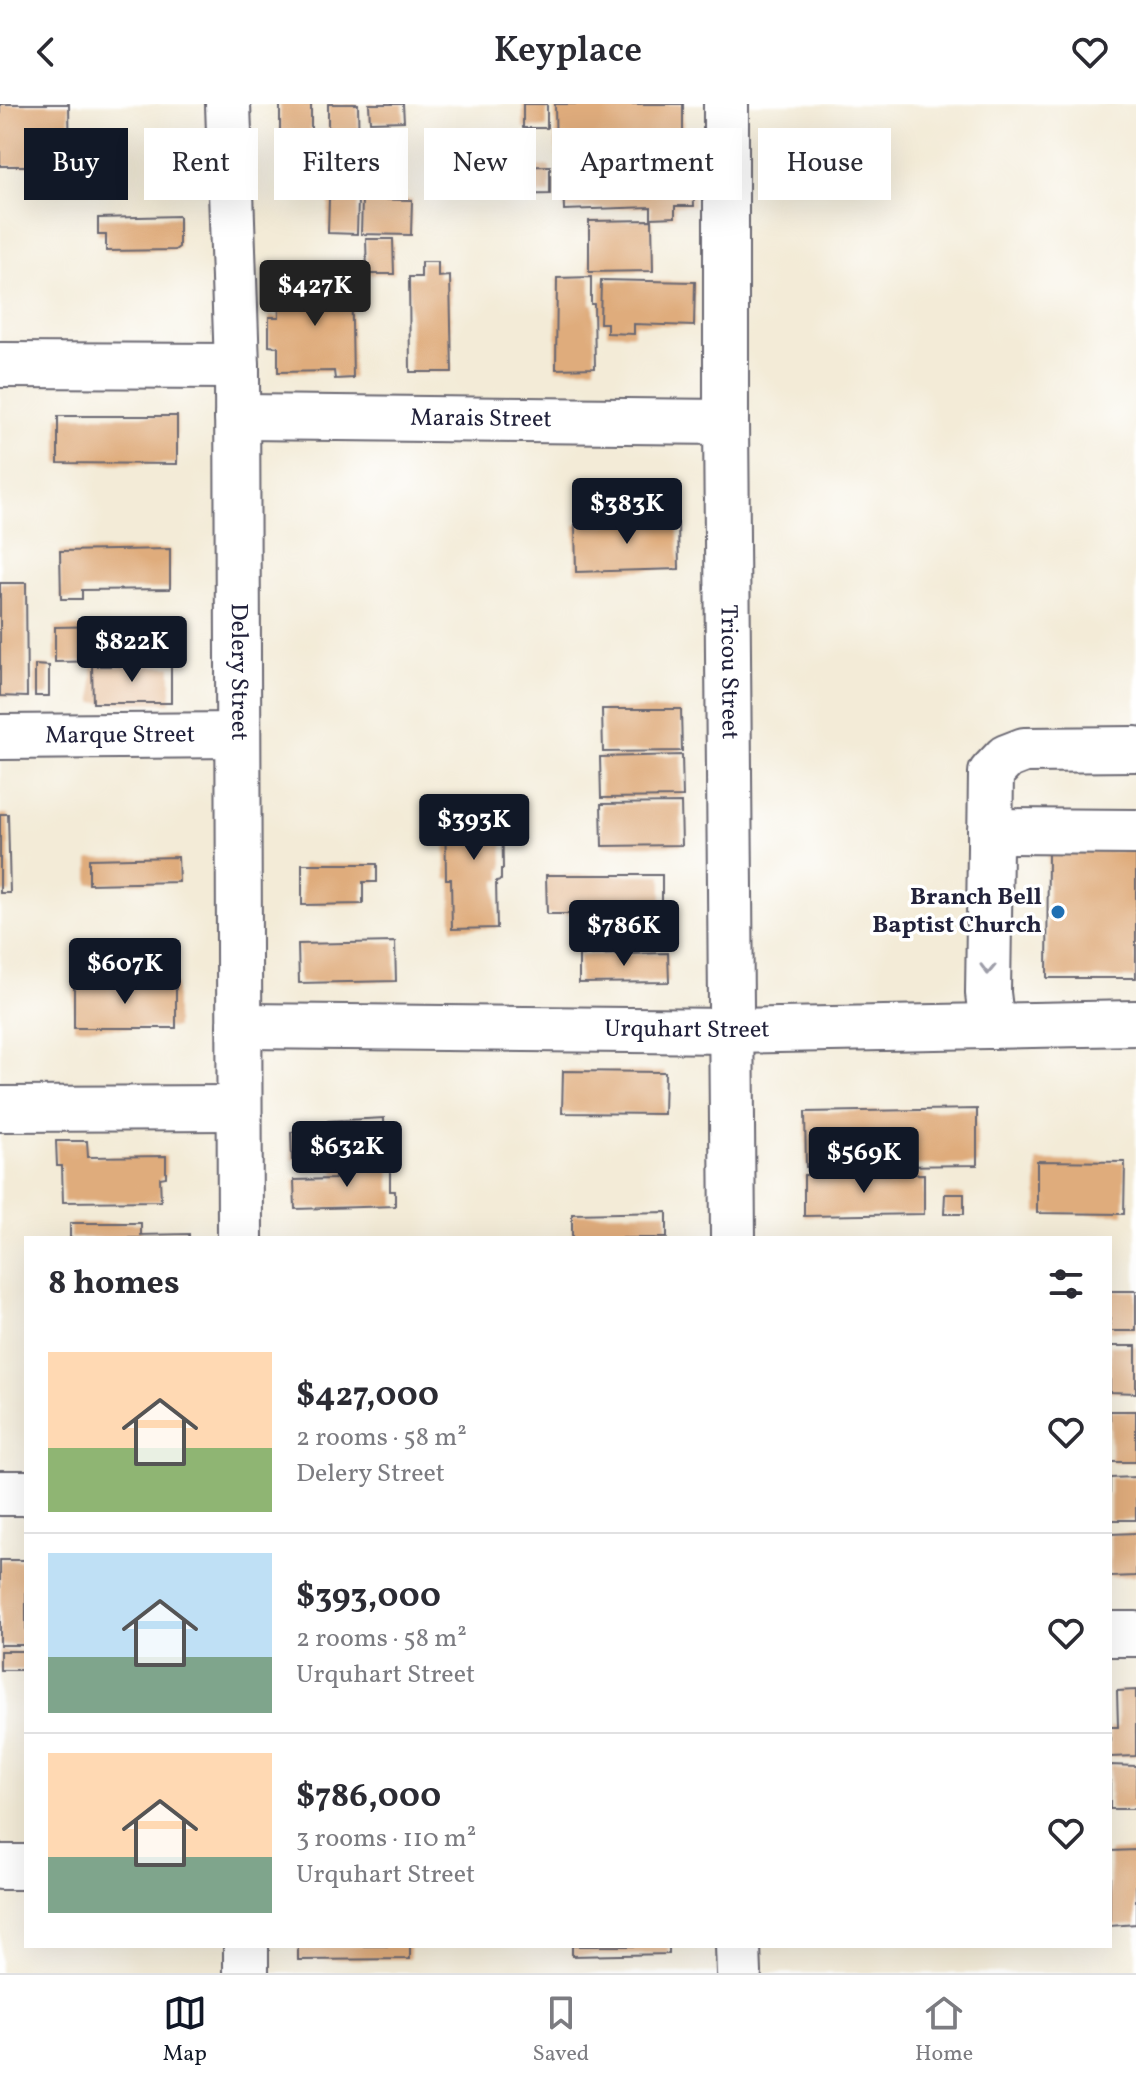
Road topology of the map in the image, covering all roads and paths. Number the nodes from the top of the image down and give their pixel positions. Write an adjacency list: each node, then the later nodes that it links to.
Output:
1 (228, 104): 4 (street, Delery Street)
2 (726, 104): 6 (street, Tricou Street)
3 (0, 365): 4 (street)
4 (237, 366): 5 (street, Delery Street)
5 (237, 417): 6 (street, Marais Street); 7 (street, Delery Street)
6 (726, 422): 15 (street, Tricou Street)
7 (238, 735): 8 (street, Marque Street); 13 (street, Delery Street)
8 (0, 737)
9 (1136, 749): 10 (street)
10 (990, 831): 11 (street); 14 (street, one-way to 14)
11 (1136, 832)
12 (1136, 1023): 14 (street, Urquhart Street)
13 (239, 1026): 15 (street, Urquhart Street); 16 (street, Delery Street)
14 (992, 1026): 15 (street, Urquhart Street)
15 (733, 1031): 19 (street, Tricou Street)
16 (239, 1108): 17 (street); 18 (street, Delery Street)
17 (0, 1109)
18 (240, 1236)
19 (733, 1236)
20 (0, 1493): 21 (street)
21 (24, 1493)
22 (1112, 1634): 23 (street)
23 (1136, 1634)
24 (0, 1867): 25 (street)
25 (24, 1867)
26 (246, 1948): 28 (street)
27 (738, 1948): 29 (street)
28 (246, 1973)
29 (739, 1973)

